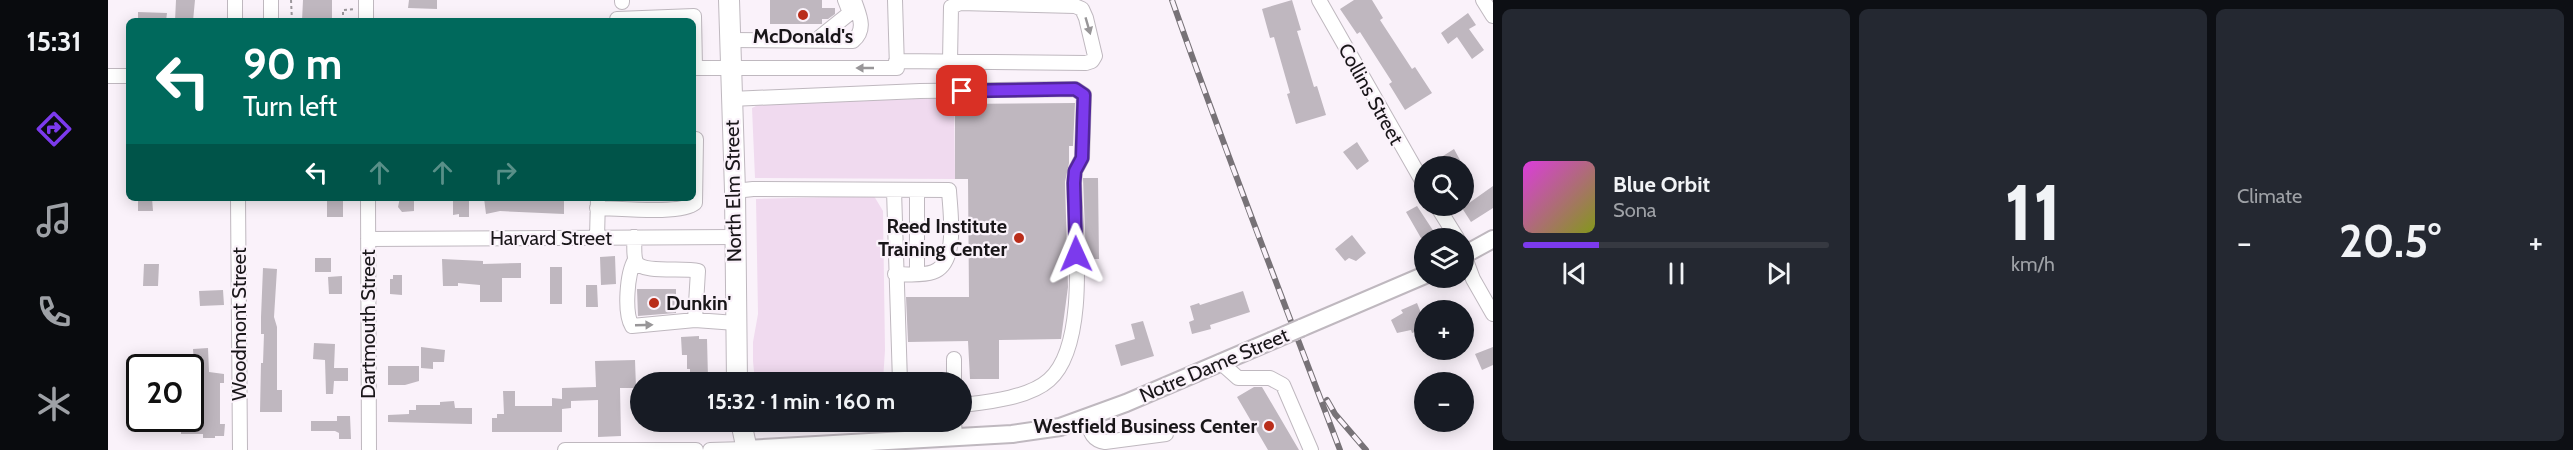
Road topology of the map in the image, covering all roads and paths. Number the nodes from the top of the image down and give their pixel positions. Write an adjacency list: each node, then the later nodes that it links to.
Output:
1 (235, 0): 12 (street)
2 (271, 0): 13 (street)
3 (291, 0): 14 (path)
4 (366, 0): 16 (street)
5 (729, 0): 19 (highway, North Elm Street)
6 (895, 0): 21 (street)
7 (1319, 0): 29 (street, Collins Street)
8 (1483, 0): 11 (street)
9 (850, 4): 20 (street); 20 (street)
10 (355, 9): 15 (path)
11 (1493, 16)
12 (235, 18)
13 (271, 18)
14 (292, 18)
15 (343, 18)
16 (366, 18)
17 (643, 18): 18 (street)
18 (694, 18)
19 (729, 40): 20 (street); 24 (highway, North Elm Street)
20 (800, 40)
21 (896, 62): 22 (street); 24 (street, one-way to 24)
22 (950, 62): 22 (street, one-way to 22)
23 (696, 68): 24 (street)
24 (730, 68): 27 (highway, North Elm Street)
25 (108, 76): 26 (street)
26 (126, 76)
27 (731, 99): 33 (highway, North Elm Street); 57 (street)
28 (699, 139): 30 (street)
29 (1414, 167)
30 (696, 187)
31 (894, 190): 32 (street); 33 (street); 46 (street)
32 (917, 190): 45 (street); 45 (street)
33 (735, 191): 39 (highway, North Elm Street)
34 (238, 201): 64 (street, Woodmont Street)
35 (368, 201): 41 (street, Dartmouth Street)
36 (695, 201): 37 (street)
37 (598, 203): 40 (street)
38 (634, 237): 39 (street, Harvard Street); 40 (street, Harvard Street); 44 (street)
39 (735, 237): 51 (highway, North Elm Street)
40 (597, 238): 41 (street, Harvard Street)
41 (368, 239): 65 (street, Dartmouth Street)
42 (1493, 239): 43 (main road)
43 (1474, 249)
44 (635, 260): 50 (street); 50 (street, one-way to 50)
45 (917, 273): 46 (street)
46 (895, 274): 55 (street)
47 (1414, 279): 53 (main road, Notre Dame Street, bridge)
48 (1474, 281): 49 (street)
49 (1493, 314)
50 (695, 320): 51 (street)
51 (736, 323): 54 (highway, North Elm Street)
52 (954, 359): 56 (street)
53 (1220, 362): 58 (main road, Notre Dame Street); 71 (street)
54 (736, 372)
55 (900, 372)
56 (954, 372)
57 (972, 404)
58 (1086, 418): 59 (main road, Notre Dame Street); 63 (street)
59 (972, 429)
60 (743, 432): 70 (highway)
61 (924, 432): 70 (main road, Notre Dame Street)
62 (1166, 434): 63 (street)
63 (1096, 446)
64 (240, 450)
65 (369, 450)
66 (565, 450): 67 (street)
67 (638, 450): 68 (street)
68 (696, 450)
69 (710, 450): 70 (street, Notre Dame Street)
70 (746, 450)
71 (1311, 450)

